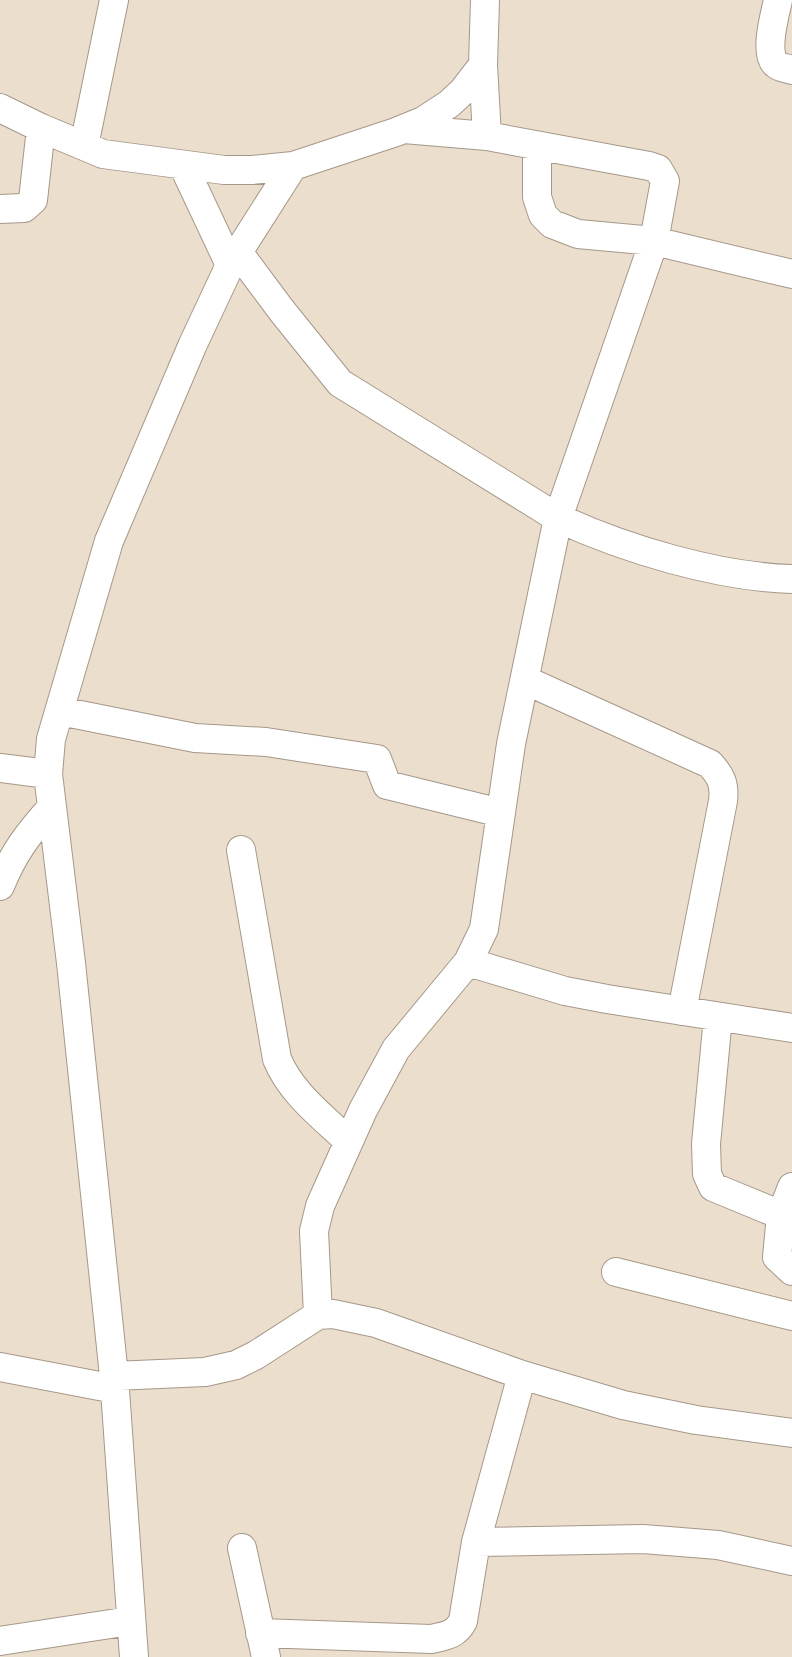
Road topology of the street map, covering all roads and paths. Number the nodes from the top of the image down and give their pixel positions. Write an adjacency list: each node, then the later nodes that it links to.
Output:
1 (114, 0): 10 (street)
2 (485, 0): 4 (street)
3 (778, 0): 5 (street)
4 (483, 65): 8 (street); 9 (street)
5 (792, 70)
6 (0, 108): 7 (street)
7 (41, 128): 10 (street); 14 (street)
8 (404, 129): 9 (street); 13 (street)
9 (487, 136): 11 (street)
10 (84, 146): 12 (street)
11 (537, 146): 15 (street); 15 (street)
12 (183, 165): 13 (street); 16 (street)
13 (293, 166): 16 (street)
14 (0, 209)
15 (654, 241): 17 (street); 18 (street)
16 (234, 259): 18 (street); 21 (street)
17 (792, 274)
18 (558, 518): 19 (street); 20 (street)
19 (792, 579)
20 (525, 680): 25 (street); 29 (street)
21 (60, 711): 23 (street); 25 (street)
22 (0, 768): 23 (street)
23 (48, 774): 24 (street)
24 (52, 807): 27 (street); 41 (street)
25 (501, 813): 28 (street)
26 (240, 850): 32 (street)
27 (0, 886)
28 (468, 962): 29 (street); 32 (street)
29 (682, 1011): 30 (street)
30 (718, 1017): 31 (street); 34 (street)
31 (792, 1028)
32 (348, 1141): 37 (street)
33 (792, 1187): 34 (street)
34 (781, 1215): 35 (street)
35 (792, 1271)
36 (616, 1272): 38 (street)
37 (318, 1315): 40 (street); 41 (street)
38 (792, 1316)
39 (0, 1367): 41 (street)
40 (522, 1375): 42 (street); 43 (street)
41 (114, 1383): 46 (street)
42 (792, 1433)
43 (476, 1542): 45 (street); 48 (street)
44 (242, 1548): 48 (street)
45 (792, 1561)
46 (130, 1621): 47 (street); 49 (street)
47 (0, 1641)
48 (263, 1645)
49 (134, 1657)

